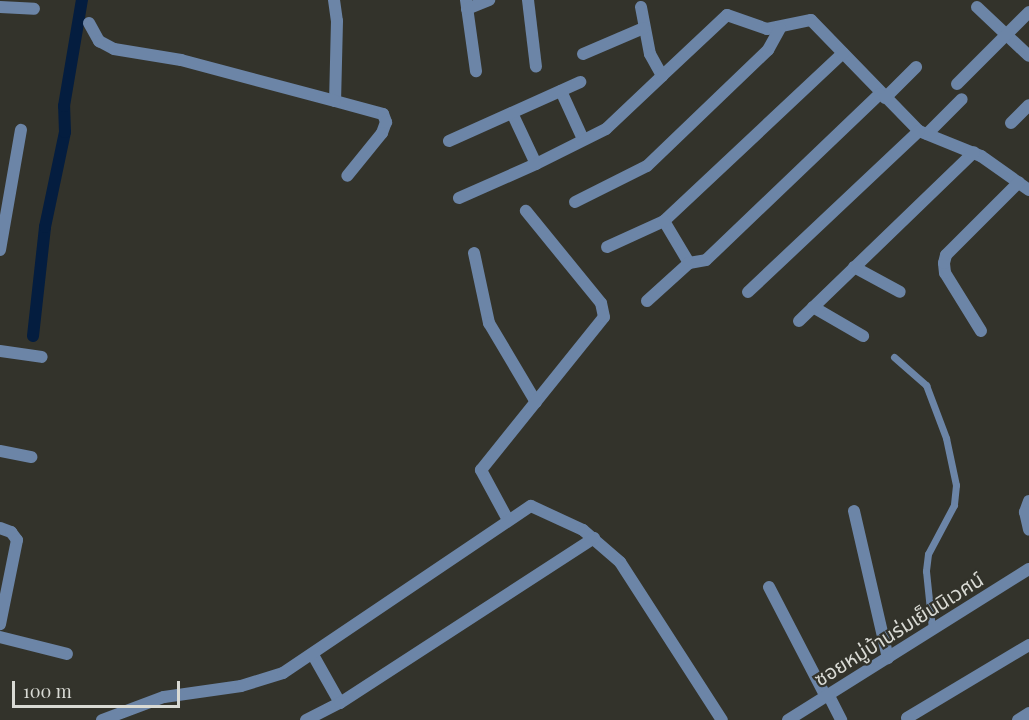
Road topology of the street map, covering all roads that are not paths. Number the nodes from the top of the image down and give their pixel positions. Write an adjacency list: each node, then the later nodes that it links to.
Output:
1 (334, 0): 26 (street)
2 (489, 0): 4 (street)
3 (528, 0): 17 (street)
4 (466, 4): 19 (street)
5 (0, 7): 8 (street)
6 (641, 7): 11 (street)
7 (977, 7): 13 (street)
8 (34, 9)
9 (1029, 12): 13 (street)
10 (89, 23): 26 (street)
11 (644, 28): 15 (street); 20 (street)
12 (780, 28): 14 (street); 20 (street); 39 (street)
13 (1008, 34): 16 (street); 22 (street)
14 (843, 53): 24 (street); 41 (street)
15 (583, 54)
16 (1029, 56)
17 (536, 67)
18 (916, 67): 24 (street)
19 (476, 71)
20 (662, 76): 32 (street)
21 (580, 82): 23 (street)
22 (957, 84)
23 (561, 91): 28 (street); 32 (street)
24 (883, 96): 31 (street); 46 (street)
25 (962, 99): 31 (street)
26 (335, 101): 36 (street)
27 (1029, 105): 29 (street)
28 (513, 113): 33 (street); 35 (street)
29 (1011, 123)
30 (21, 130): 42 (street)
31 (923, 132): 34 (street); 48 (street)
32 (583, 139): 35 (street)
33 (449, 141)
34 (974, 152): 37 (street); 47 (street)
35 (536, 164): 38 (street)
36 (347, 176)
37 (1024, 186): 53 (street)
38 (459, 198)
39 (575, 202)
40 (526, 211): 58 (street)
41 (663, 221): 43 (street); 46 (street)
42 (2, 223): 44 (street)
43 (607, 247)
44 (0, 250)
45 (474, 253): 58 (street)
46 (688, 263): 50 (street)
47 (854, 267): 49 (street); 51 (street)
48 (748, 292)
49 (900, 292)
50 (647, 301)
51 (813, 307): 52 (street); 54 (street)
52 (799, 321)
53 (981, 331)
54 (864, 336)
55 (0, 351): 56 (street)
56 (42, 357)
57 (894, 357): 70 (lane)
58 (536, 402): 63 (street)
59 (0, 452): 60 (street)
60 (31, 457)
61 (1029, 501): 65 (street)
62 (854, 511): 75 (street)
63 (508, 519): 66 (street); 74 (street)
64 (0, 528): 69 (street)
65 (1029, 530)
66 (594, 538): 77 (street); 82 (street)
67 (1029, 569): 70 (street, ซอยหมู่บ้านร่มเย็นนิเวศน์)
68 (769, 587): 76 (street)
69 (0, 624)
70 (932, 629): 75 (street, ซอยหมู่บ้านร่มเย็นนิเวศน์)
71 (0, 638): 73 (street)
72 (1029, 645): 79 (street)
73 (67, 654)
74 (313, 655): 77 (street); 80 (street)
75 (888, 658): 76 (street, ซอยหมู่บ้านร่มเย็นนิเวศน์)
76 (827, 697): 83 (street, ซอยหมู่บ้านร่มเย็นนิเวศน์); 84 (street)
77 (340, 703): 81 (street)
78 (1029, 713): 85 (street)
79 (907, 718)
80 (102, 720)
81 (306, 720)
82 (722, 720)
83 (788, 720)
84 (841, 720)
85 (1017, 720)

